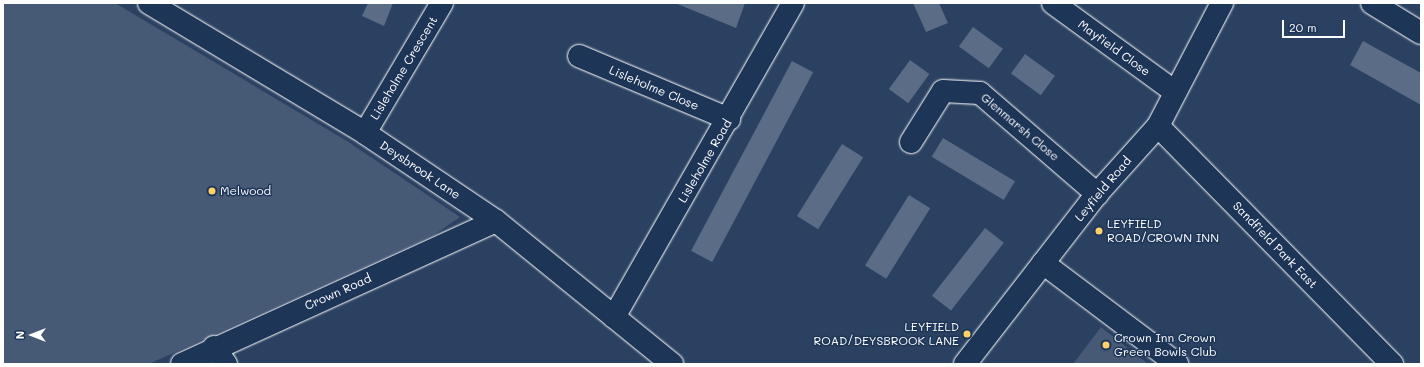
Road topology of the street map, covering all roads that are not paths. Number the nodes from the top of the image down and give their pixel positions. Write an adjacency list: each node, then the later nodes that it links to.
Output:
1 (149, 3): 12 (street, Deysbrook Lane)
2 (442, 3): 12 (street, Lisleholme Crescent)
3 (793, 3): 10 (street, Lisleholme Road)
4 (1053, 3): 9 (street, Mayfield Close)
5 (1222, 3): 9 (street, Leyfield Road)
6 (1372, 3): 7 (street)
7 (1421, 33)
8 (579, 56): 10 (street, Lisleholme Close)
9 (1175, 92): 11 (street, Leyfield Road)
10 (729, 119): 17 (street, Lisleholme Road)
11 (1158, 126): 14 (street, Leyfield Road); 23 (street, Sandfield Park East)
12 (365, 133): 15 (street, Deysbrook Lane)
13 (911, 142): 14 (street, Glenmarsh Close)
14 (1097, 194): 16 (street, Leyfield Road)
15 (496, 221): 17 (street, Deysbrook Lane); 18 (street, Crown Road)
16 (1043, 263): 21 (street, Leyfield Road); 22 (street)
17 (614, 317): 20 (street, Deysbrook Lane)
18 (220, 355): 19 (street, Crown Road)
19 (182, 364)
20 (672, 364)
21 (965, 364)
22 (1177, 364)
23 (1392, 364)

